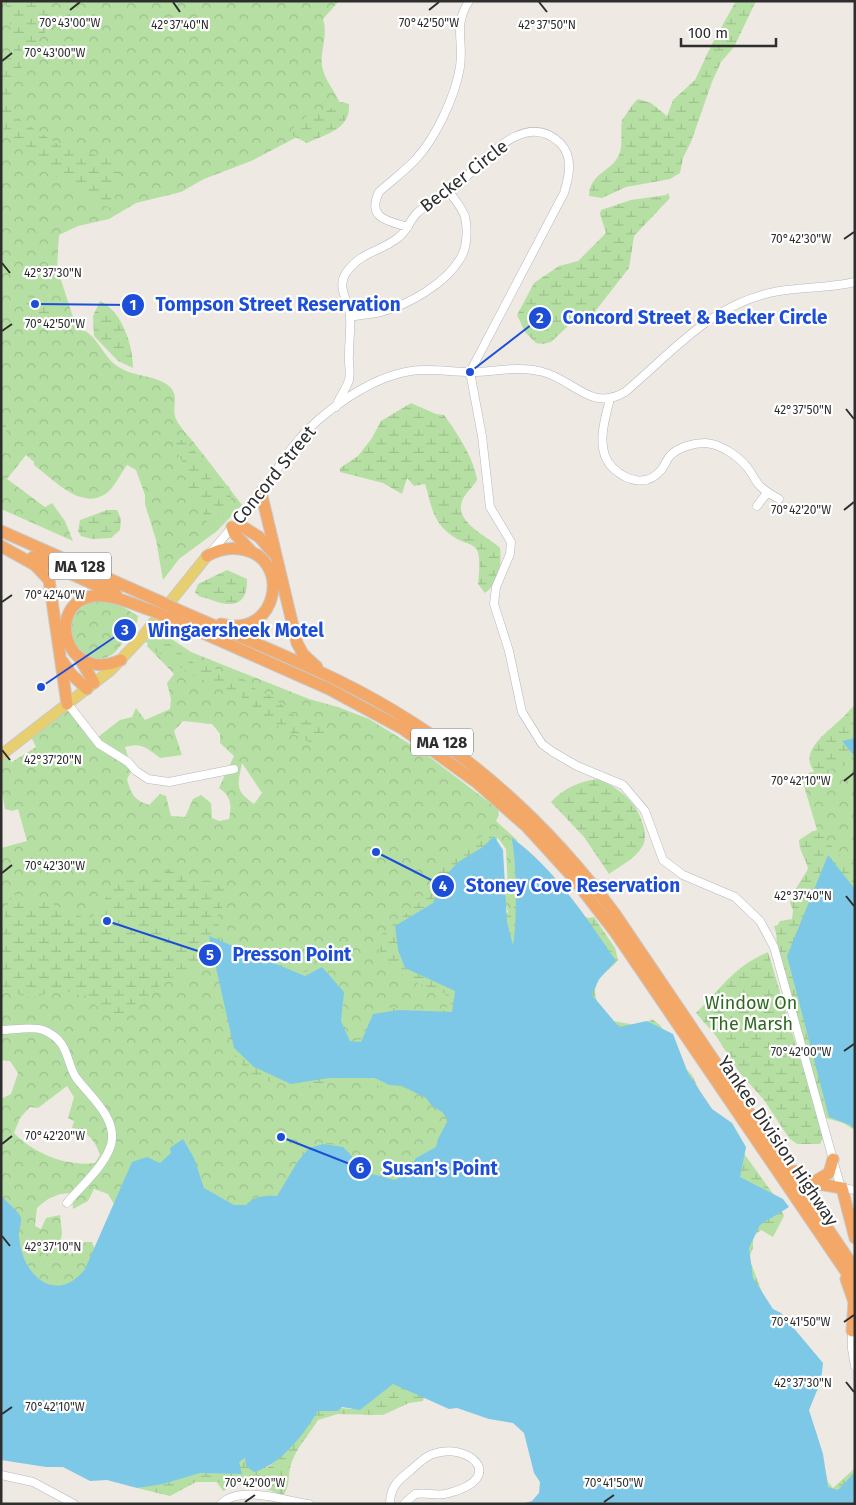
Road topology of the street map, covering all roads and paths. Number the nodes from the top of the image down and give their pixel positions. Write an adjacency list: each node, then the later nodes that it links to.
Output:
1 (469, 1): 3 (street)
2 (449, 191): 3 (street, Becker Circle); 5 (street); 6 (street, Becker Circle)
3 (408, 227): 5 (street, Becker Circle)
4 (855, 282): 7 (street)
5 (350, 317): 8 (street)
6 (470, 372): 7 (street, Concord Street); 8 (street, Concord Street); 31 (street)
7 (610, 400): 10 (street)
8 (336, 407): 9 (street, Concord Street)
9 (261, 492): 13 (street, Concord Street); 18 (highway)
10 (767, 493): 11 (street); 12 (street)
11 (779, 499)
12 (757, 506)
13 (232, 527): 16 (highway); 17 (street, Concord Street); 18 (highway)
14 (1, 531): 19 (highway, Yankee Division Highway / MA 128)
15 (1, 545): 19 (highway, Yankee Division Highway / MA 128); 21 (highway)
16 (254, 553): 17 (highway); 20 (highway)
17 (207, 556): 23 (main road, Concord Street)
18 (275, 557): 26 (highway)
19 (154, 607): 20 (highway, Yankee Division Highway / MA 128, bridge); 22 (highway)
20 (172, 614): 26 (highway, Yankee Division Highway / MA 128); 36 (highway, Yankee Division Highway / MA 128)
21 (62, 658): 24 (highway); 25 (highway)
22 (78, 658): 23 (highway); 24 (highway)
23 (121, 660): 24 (main road, Concord Street)
24 (91, 686): 25 (main road, Concord Street)
25 (67, 704): 27 (main road, Concord Street); 28 (street)
26 (381, 704): 30 (highway, Yankee Division Highway / MA 128)
27 (1, 755)
28 (234, 769)
29 (1, 1030): 37 (street)
30 (740, 1099): 32 (highway); 40 (highway, Yankee Division Highway / MA 128)
31 (833, 1159): 32 (highway); 33 (street)
32 (812, 1183): 33 (highway)
33 (842, 1188): 34 (street); 38 (highway)
34 (855, 1190)
35 (855, 1197): 38 (highway)
36 (799, 1202): 41 (highway, Yankee Division Highway / MA 128); 42 (highway)
37 (67, 1203)
38 (847, 1210): 39 (highway)
39 (855, 1238)
40 (855, 1269)
41 (855, 1285)
42 (854, 1329): 43 (street)
43 (855, 1366)
44 (1, 1475): 45 (street)
45 (74, 1504)
46 (221, 1504): 47 (street)
47 (309, 1504)
48 (390, 1504): 49 (street)
49 (404, 1504)

